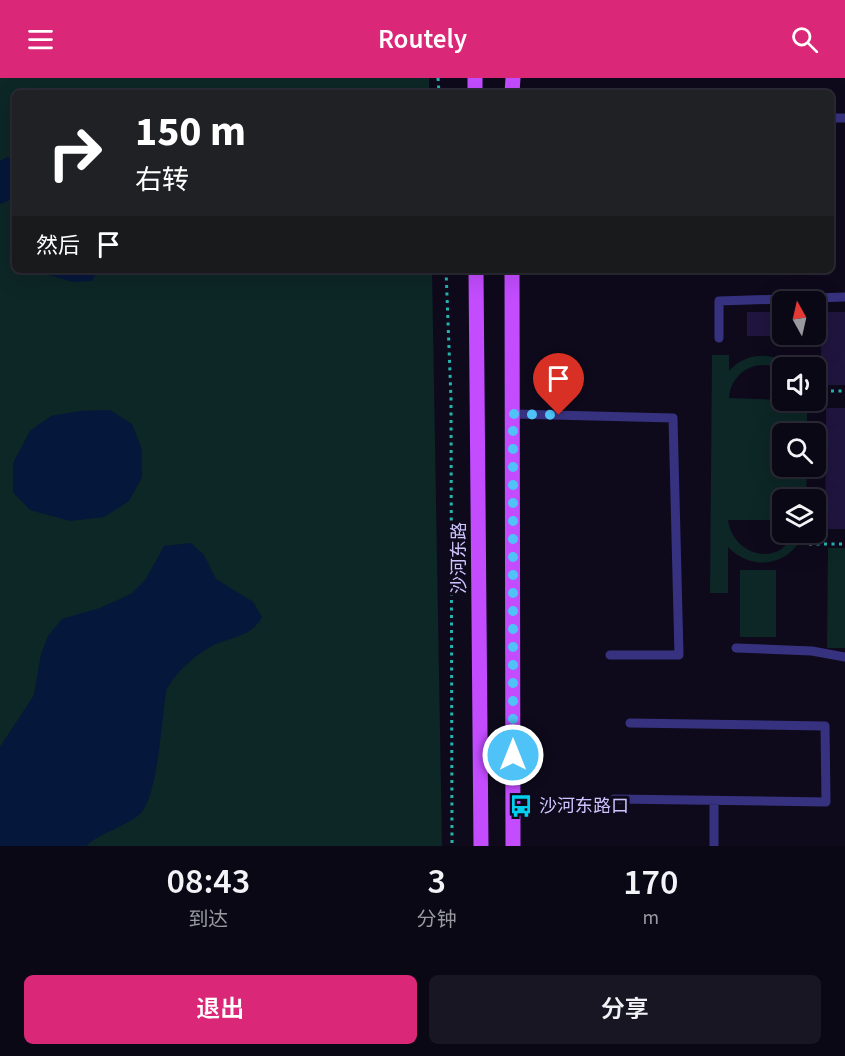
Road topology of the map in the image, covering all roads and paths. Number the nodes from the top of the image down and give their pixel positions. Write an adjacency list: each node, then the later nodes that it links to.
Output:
1 (446, 273): 17 (path)
2 (476, 273): 18 (main road, 沙河东路)
3 (512, 273): 8 (main road)
4 (845, 297): 5 (lane)
5 (719, 338)
6 (826, 391): 7 (path)
7 (845, 391)
8 (513, 414): 12 (lane); 19 (main road)
9 (808, 544): 10 (path)
10 (845, 544)
11 (736, 648): 13 (lane)
12 (610, 655)
13 (845, 657)
14 (630, 723): 16 (lane)
15 (614, 799): 16 (lane)
16 (714, 802): 20 (lane)
17 (452, 846)
18 (481, 846)
19 (513, 846)
20 (714, 846)

